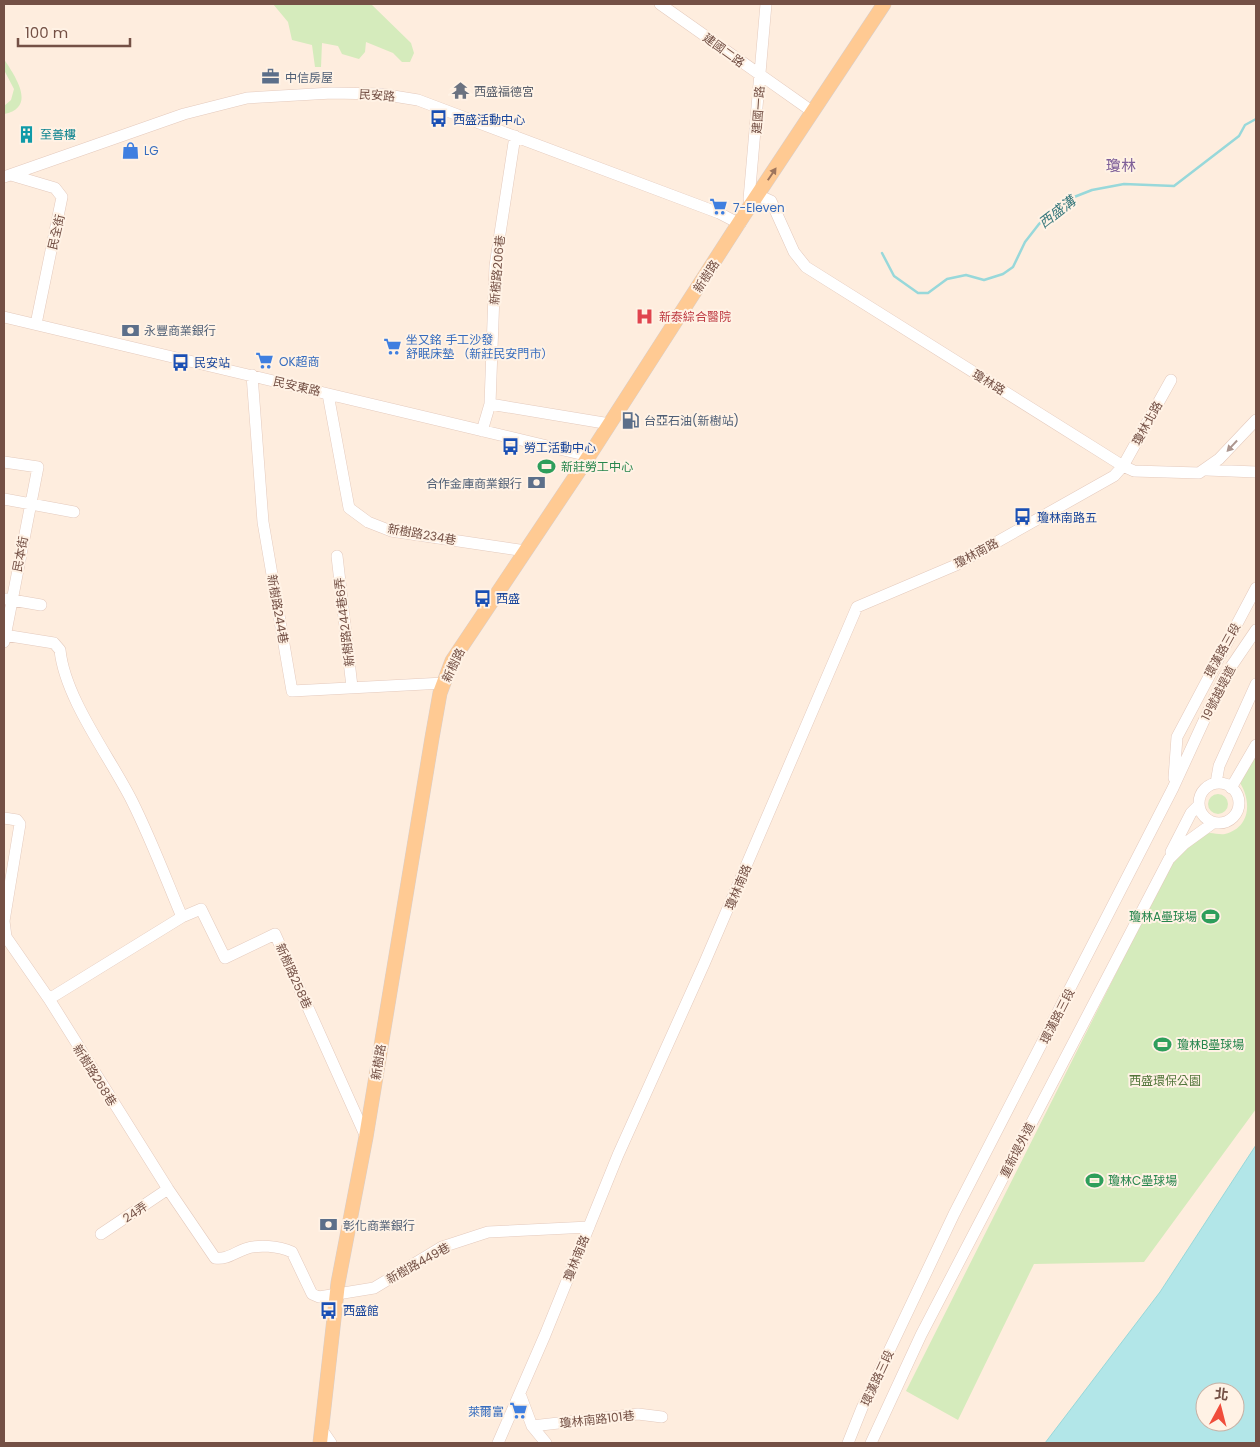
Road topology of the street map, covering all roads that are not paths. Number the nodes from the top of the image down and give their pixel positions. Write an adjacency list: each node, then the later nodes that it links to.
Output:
1 (660, 4): 4 (street, 建國二路)
2 (766, 4): 4 (street, 建國一路)
3 (884, 4): 5 (main road, 新樹路)
4 (760, 76): 5 (street, 建國二路); 8 (street, 建國一路)
5 (813, 112): 8 (main road, 新樹路, one-way to 5)
6 (515, 136): 7 (street, 民安路); 9 (street, 民安路); 15 (street, 新樹路206巷)
7 (7, 176): 11 (street, 民全街)
8 (755, 193): 9 (main road, 新樹路); 21 (street, 瓊林路)
9 (742, 219): 17 (main road, 新樹路)
10 (4, 317): 11 (street, 民安東路)
11 (36, 324): 12 (street, 民安東路)
12 (252, 376): 14 (street, 民安東路); 36 (street, 新樹路244巷)
13 (1171, 380): 21 (street, 瓊林北路)
14 (328, 394): 18 (street, 民安東路); 27 (street, 新樹路234巷)
15 (490, 404): 17 (street); 18 (street, 新樹路206巷)
16 (1256, 420): 22 (street, one-way to 22)
17 (610, 424): 19 (main road, 新樹路)
18 (482, 431): 19 (street, 民安東路)
19 (589, 456): 27 (main road, 新樹路)
20 (4, 462): 25 (street, 民本街)
21 (1123, 466): 22 (street, 瓊林路); 50 (street, 瓊林南路)
22 (1207, 470): 23 (street, 瓊林路)
23 (1256, 472)
24 (4, 498): 25 (street)
25 (31, 502): 26 (street); 30 (street, 民本街)
26 (74, 512)
27 (526, 551): 34 (main road, 新樹路)
28 (337, 556): 36 (street, 新樹路244巷6弄)
29 (1256, 588): 39 (street, 環漢路三段)
30 (8, 599): 31 (street); 33 (street, 民本街)
31 (41, 605)
32 (1256, 630): 39 (street, 19號越堤道)
33 (4, 638): 45 (street)
34 (444, 683): 36 (street, 新樹路244巷); 48 (main road, 新樹路)
35 (1256, 684): 38 (street)
36 (352, 687)
37 (1256, 745): 40 (street)
38 (1216, 783): 40 (street); 41 (street, 重新堤外道)
39 (1173, 788): 60 (street, 環漢路三段)
40 (1231, 788): 43 (street, 重新堤外道)
41 (1198, 806): 43 (street); 44 (street, 重新堤外道)
42 (4, 818): 46 (street)
43 (1214, 823): 44 (street, 重新堤外道)
44 (1169, 859): 61 (street, 重新堤外道)
45 (182, 917): 47 (street); 48 (street, 新樹路258巷)
46 (4, 921): 47 (street, 新樹路268巷)
47 (49, 1000): 49 (street, 新樹路268巷)
48 (366, 1137): 52 (main road, 新樹路)
49 (168, 1189): 51 (street, 24弄); 52 (street, 新樹路268巷)
50 (589, 1227): 52 (street, 新樹路449巷); 53 (street, 瓊林南路)
51 (101, 1234)
52 (337, 1295): 56 (main road, 新樹路)
53 (520, 1394): 55 (street); 58 (street, 瓊林南路)
54 (662, 1417): 55 (street, 瓊林南路101巷)
55 (532, 1426): 59 (street)
56 (321, 1436): 57 (street)
57 (331, 1443)
58 (498, 1443)
59 (546, 1443)
60 (848, 1443)
61 (871, 1443)

